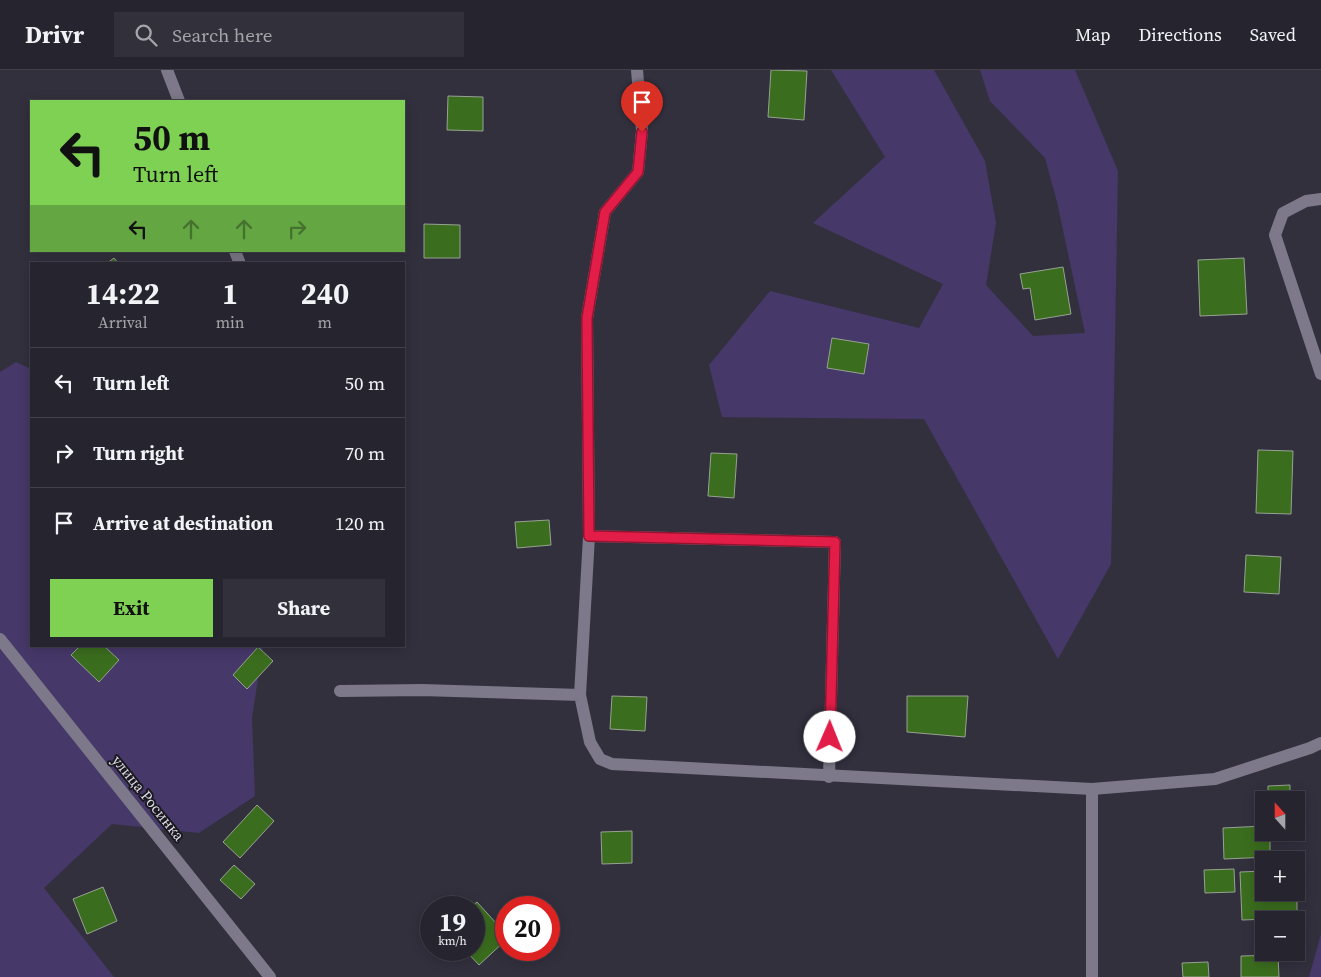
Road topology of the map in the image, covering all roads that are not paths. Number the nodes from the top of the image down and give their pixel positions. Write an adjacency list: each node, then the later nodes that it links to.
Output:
1 (167, 70): 3 (street)
2 (637, 70): 6 (street)
3 (179, 100)
4 (1321, 199): 5 (street)
5 (1321, 374)
6 (589, 536): 9 (street); 11 (street)
7 (0, 638): 13 (street, улица Росинка)
8 (340, 691): 9 (street)
9 (580, 695): 11 (street)
10 (1321, 742): 12 (street)
11 (830, 777): 12 (street)
12 (1092, 789): 14 (street)
13 (270, 977)
14 (1092, 977)

